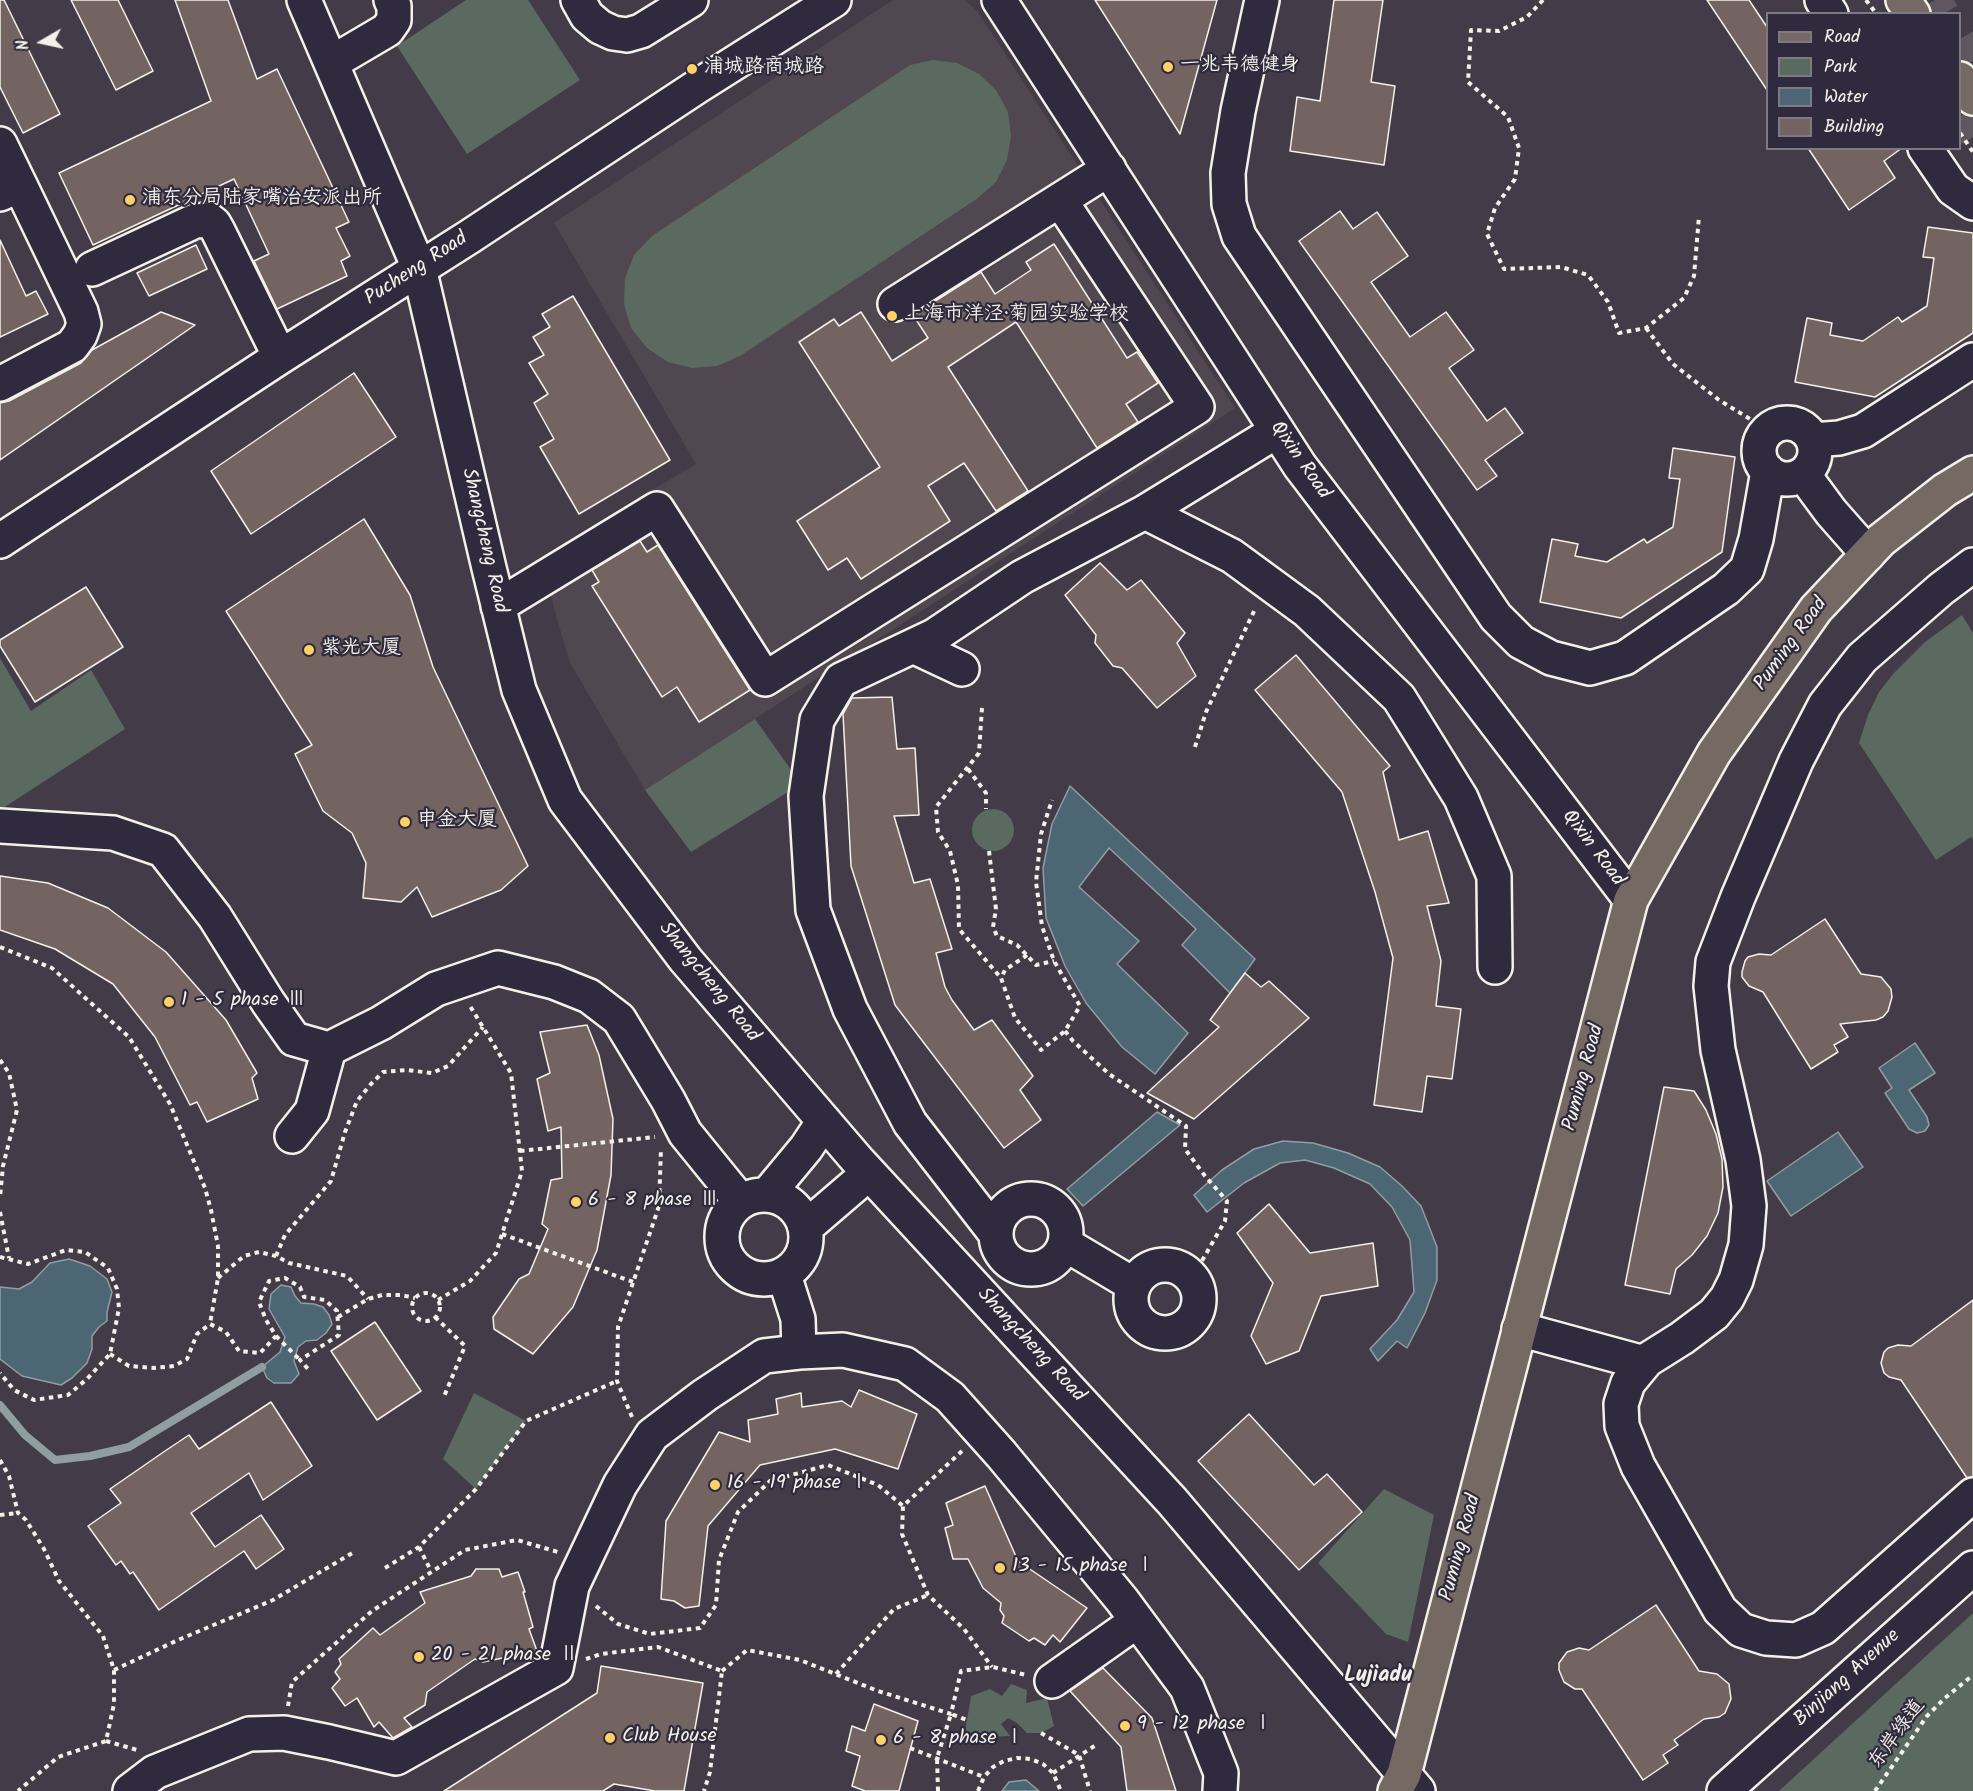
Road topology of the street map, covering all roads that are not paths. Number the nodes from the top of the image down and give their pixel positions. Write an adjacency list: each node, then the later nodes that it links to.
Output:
1 (304, 0): 8 (street, Shangcheng Road)
2 (390, 0): 8 (street)
3 (578, 0): 4 (street)
4 (690, 0)
5 (834, 0): 17 (street, Pucheng Road)
6 (999, 0): 13 (street, Qixin Road)
7 (1262, 0): 25 (street)
8 (331, 63): 17 (street, Shangcheng Road)
9 (1961, 82): 10 (main road)
10 (1973, 98)
11 (0, 144): 14 (street)
12 (1926, 150): 16 (street)
13 (1109, 170): 15 (street); 23 (street, Qixin Road)
14 (10, 189): 22 (street)
15 (1060, 200): 19 (street); 32 (street)
16 (1973, 203)
17 (419, 268): 20 (street, Pucheng Road); 32 (street, Shangcheng Road)
18 (92, 269): 20 (street)
19 (895, 304)
20 (280, 357): 29 (street, Pucheng Road)
21 (1973, 360): 24 (street)
22 (0, 384)
23 (1278, 431): 28 (street); 36 (street, Qixin Road)
24 (1813, 440): 25 (street); 27 (street)
25 (1768, 471): 27 (street)
26 (1973, 473): 30 (main road, Puming Road)
27 (1803, 474): 30 (street)
28 (1145, 512): 33 (street); 37 (street)
29 (0, 541)
30 (1868, 554): 36 (main road, Puming Road)
31 (1973, 565): 51 (street)
32 (498, 606): 39 (street, Shangcheng Road)
33 (913, 646): 34 (street); 45 (street)
34 (962, 669)
35 (0, 826): 38 (street)
36 (1631, 900): 49 (main road, Puming Road)
37 (1495, 967)
38 (329, 1049): 40 (street); 42 (street)
39 (824, 1121): 41 (street, Shangcheng Road); 42 (street)
40 (292, 1136)
41 (869, 1173): 43 (street); 48 (street, Shangcheng Road)
42 (754, 1199): 43 (street); 46 (street)
43 (805, 1228): 46 (street)
44 (1065, 1244): 45 (street); 45 (street); 47 (street)
45 (1003, 1248): 48 (street)
46 (784, 1275): 50 (street)
47 (1134, 1285): 47 (street)
48 (985, 1299): 56 (street, Shangcheng Road)
49 (1519, 1329): 51 (street); 56 (main road, Puming Road)
50 (799, 1352): 54 (street); 57 (street)
51 (1644, 1363): 52 (street)
52 (1973, 1495)
53 (1973, 1568): 59 (street, Binjiang Avenue)
54 (1137, 1621): 55 (street); 58 (street)
55 (1043, 1679)
56 (1406, 1785)
57 (130, 1791)
58 (1220, 1791)
59 (1724, 1791)

